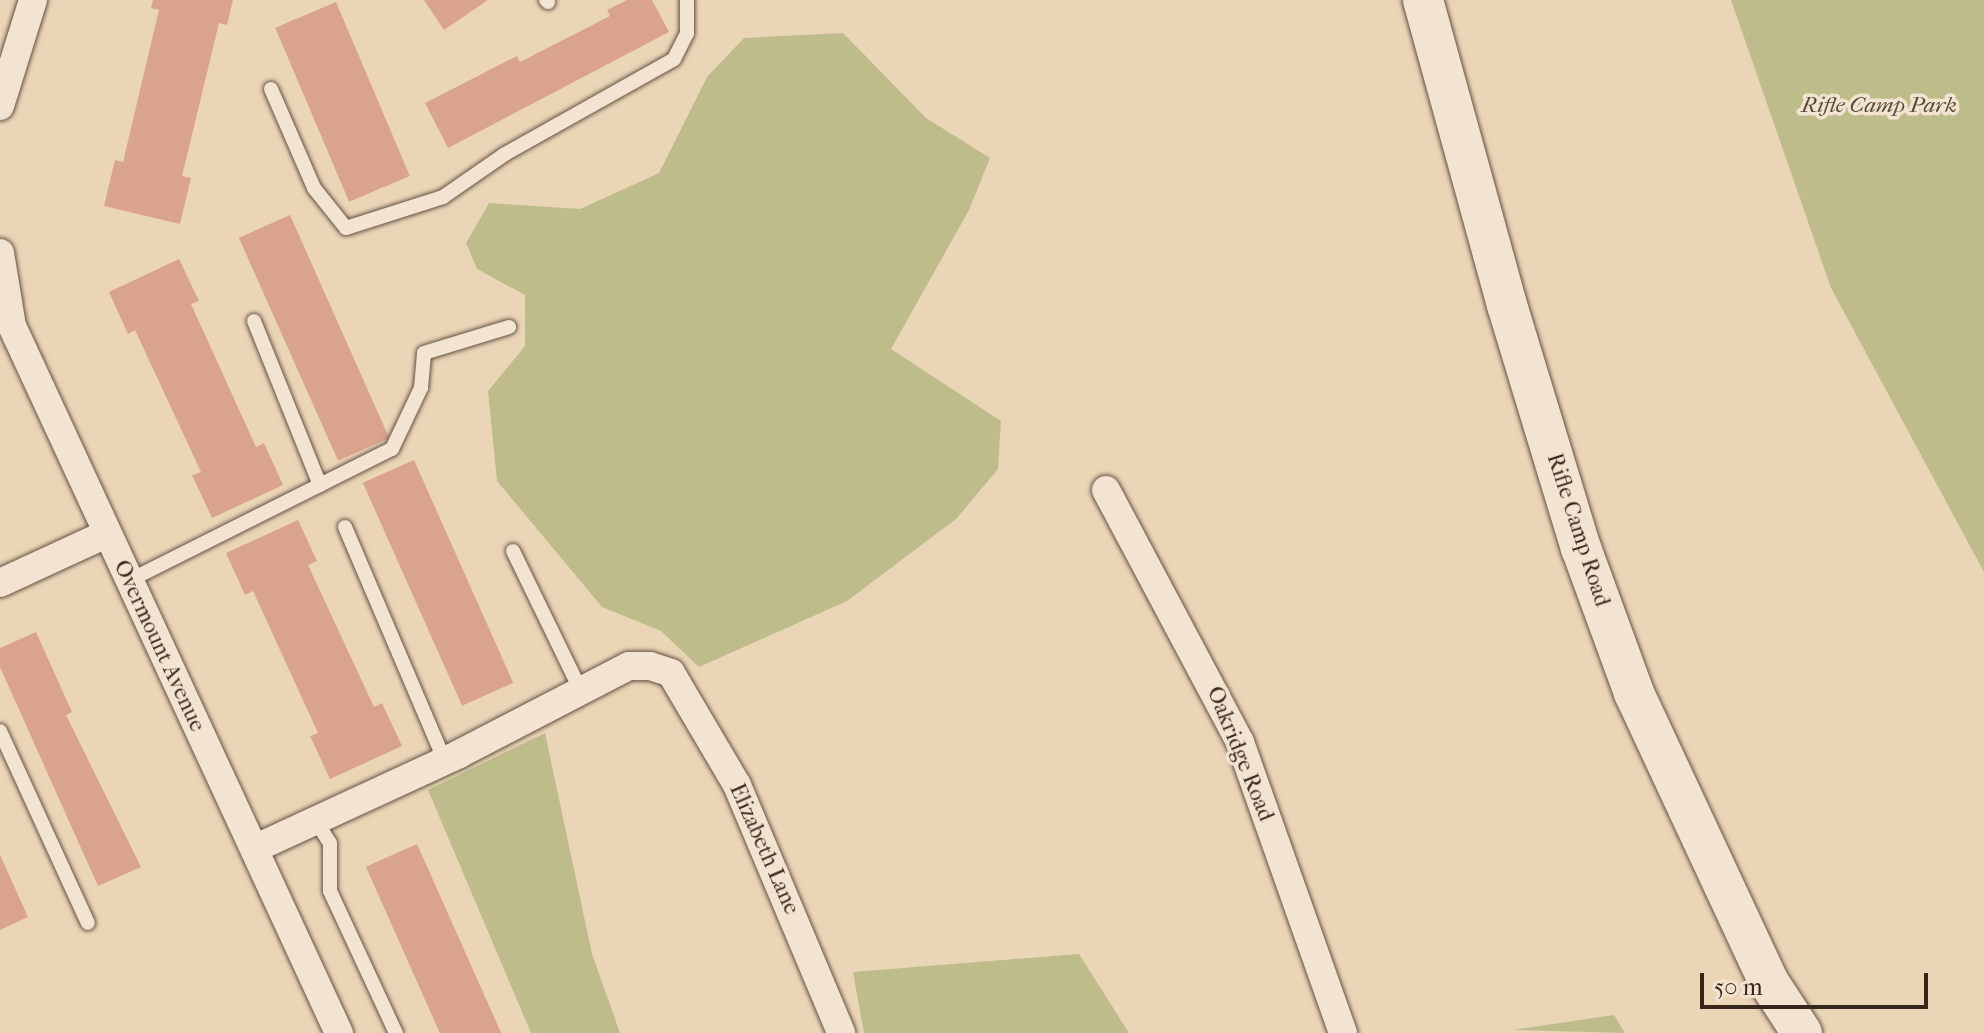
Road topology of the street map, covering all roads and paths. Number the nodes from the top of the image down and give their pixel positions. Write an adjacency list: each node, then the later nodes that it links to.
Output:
1 (33, 0): 4 (street)
2 (687, 0): 5 (lane)
3 (1423, 0): 27 (street, Rifle Camp Road)
4 (9, 37): 6 (street)
5 (271, 89)
6 (0, 106)
7 (0, 253): 13 (street, Overmount Avenue)
8 (254, 321): 10 (lane)
9 (509, 327): 10 (lane)
10 (320, 485): 15 (lane)
11 (1106, 490): 26 (street, Oakridge Road)
12 (345, 527): 19 (lane)
13 (106, 534): 15 (street, Overmount Avenue); 16 (street)
14 (513, 551): 17 (lane)
15 (128, 581): 21 (street, Overmount Avenue)
16 (0, 583)
17 (581, 691): 19 (street); 25 (street, Elizabeth Lane)
18 (0, 731): 22 (lane)
19 (445, 761): 20 (street)
20 (316, 821): 21 (street); 24 (lane)
21 (256, 848): 23 (street, Overmount Avenue)
22 (88, 923)
23 (339, 1033)
24 (396, 1033)
25 (841, 1033)
26 (1343, 1033)
27 (1802, 1033)

